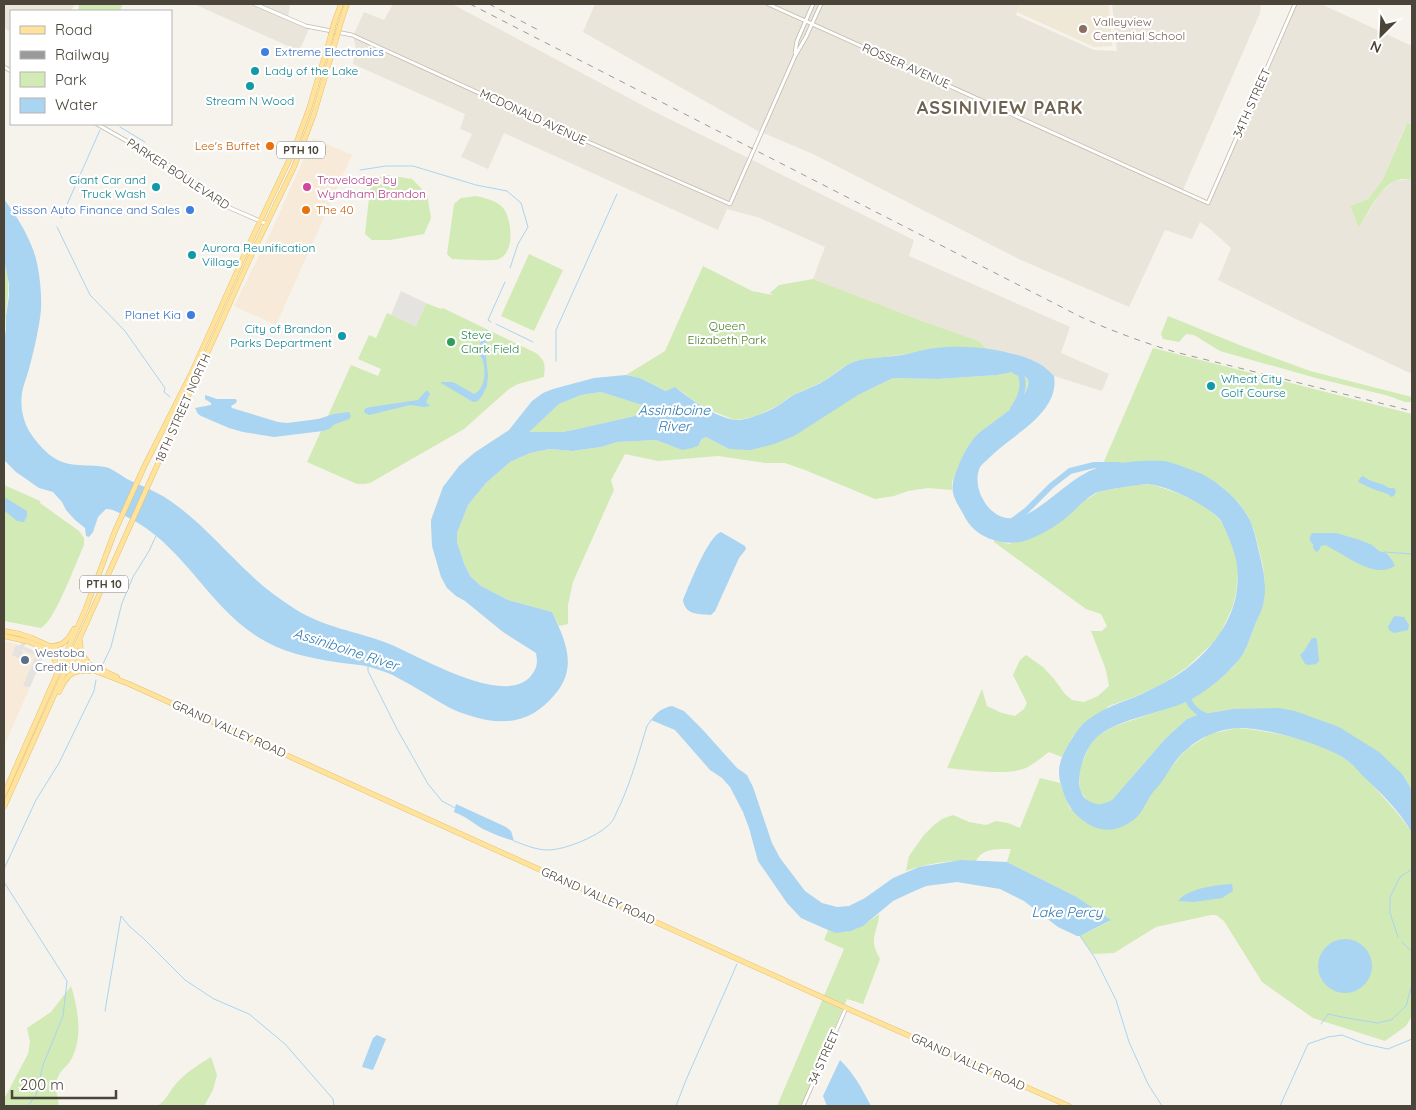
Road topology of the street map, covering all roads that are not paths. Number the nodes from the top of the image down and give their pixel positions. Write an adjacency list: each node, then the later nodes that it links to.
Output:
1 (256, 4): 10 (street, MCDONALD AVENUE)
2 (341, 4): 14 (main road, 18TH STREET NORTH / PTH 10, bridge)
3 (347, 4): 10 (main road, 18TH STREET NORTH / PTH 10, bridge)
4 (768, 4): 8 (street, ROSSER AVENUE)
5 (813, 4): 8 (street)
6 (821, 4): 9 (street)
7 (1295, 4): 13 (street, 34TH STREET)
8 (806, 22): 9 (street, ROSSER AVENUE); 11 (street)
9 (812, 24): 11 (street); 13 (street, ROSSER AVENUE)
10 (337, 33): 11 (street, MCDONALD AVENUE); 15 (main road, 18TH STREET NORTH / PTH 10)
11 (795, 56)
12 (99, 125): 14 (street, PARKER BOULEVARD)
13 (1208, 203)
14 (261, 222): 15 (street, PARKER BOULEVARD); 16 (main road, 18TH STREET NORTH / PTH 10)
15 (267, 224): 18 (main road, 18TH STREET NORTH / PTH 10)
16 (86, 608): 20 (main road); 21 (main road, 18TH STREET NORTH / PTH 10)
17 (4, 631): 20 (main road)
18 (83, 632): 22 (main road, 18TH STREET NORTH / PTH 10); 23 (main road)
19 (4, 636): 20 (main road)
20 (41, 645): 21 (main road, GRAND VALLEY ROAD); 25 (main road)
21 (65, 655): 22 (main road, GRAND VALLEY ROAD); 25 (main road, 18TH STREET NORTH / PTH 10)
22 (71, 658): 23 (main road, GRAND VALLEY ROAD); 24 (main road, GRAND VALLEY ROAD); 27 (main road, 18TH STREET NORTH / PTH 10)
23 (97, 667): 26 (main road, GRAND VALLEY ROAD)
24 (104, 675): 26 (main road, GRAND VALLEY ROAD); 27 (main road)
25 (54, 680): 28 (main road, 18TH STREET NORTH / PTH 10)
26 (129, 684): 30 (main road, GRAND VALLEY ROAD)
27 (41, 726): 29 (main road, 18TH STREET NORTH / PTH 10)
28 (4, 794)
29 (4, 807)
30 (846, 1008): 31 (street, 34 STREET); 32 (main road, GRAND VALLEY ROAD)
31 (803, 1106)
32 (1068, 1106)

